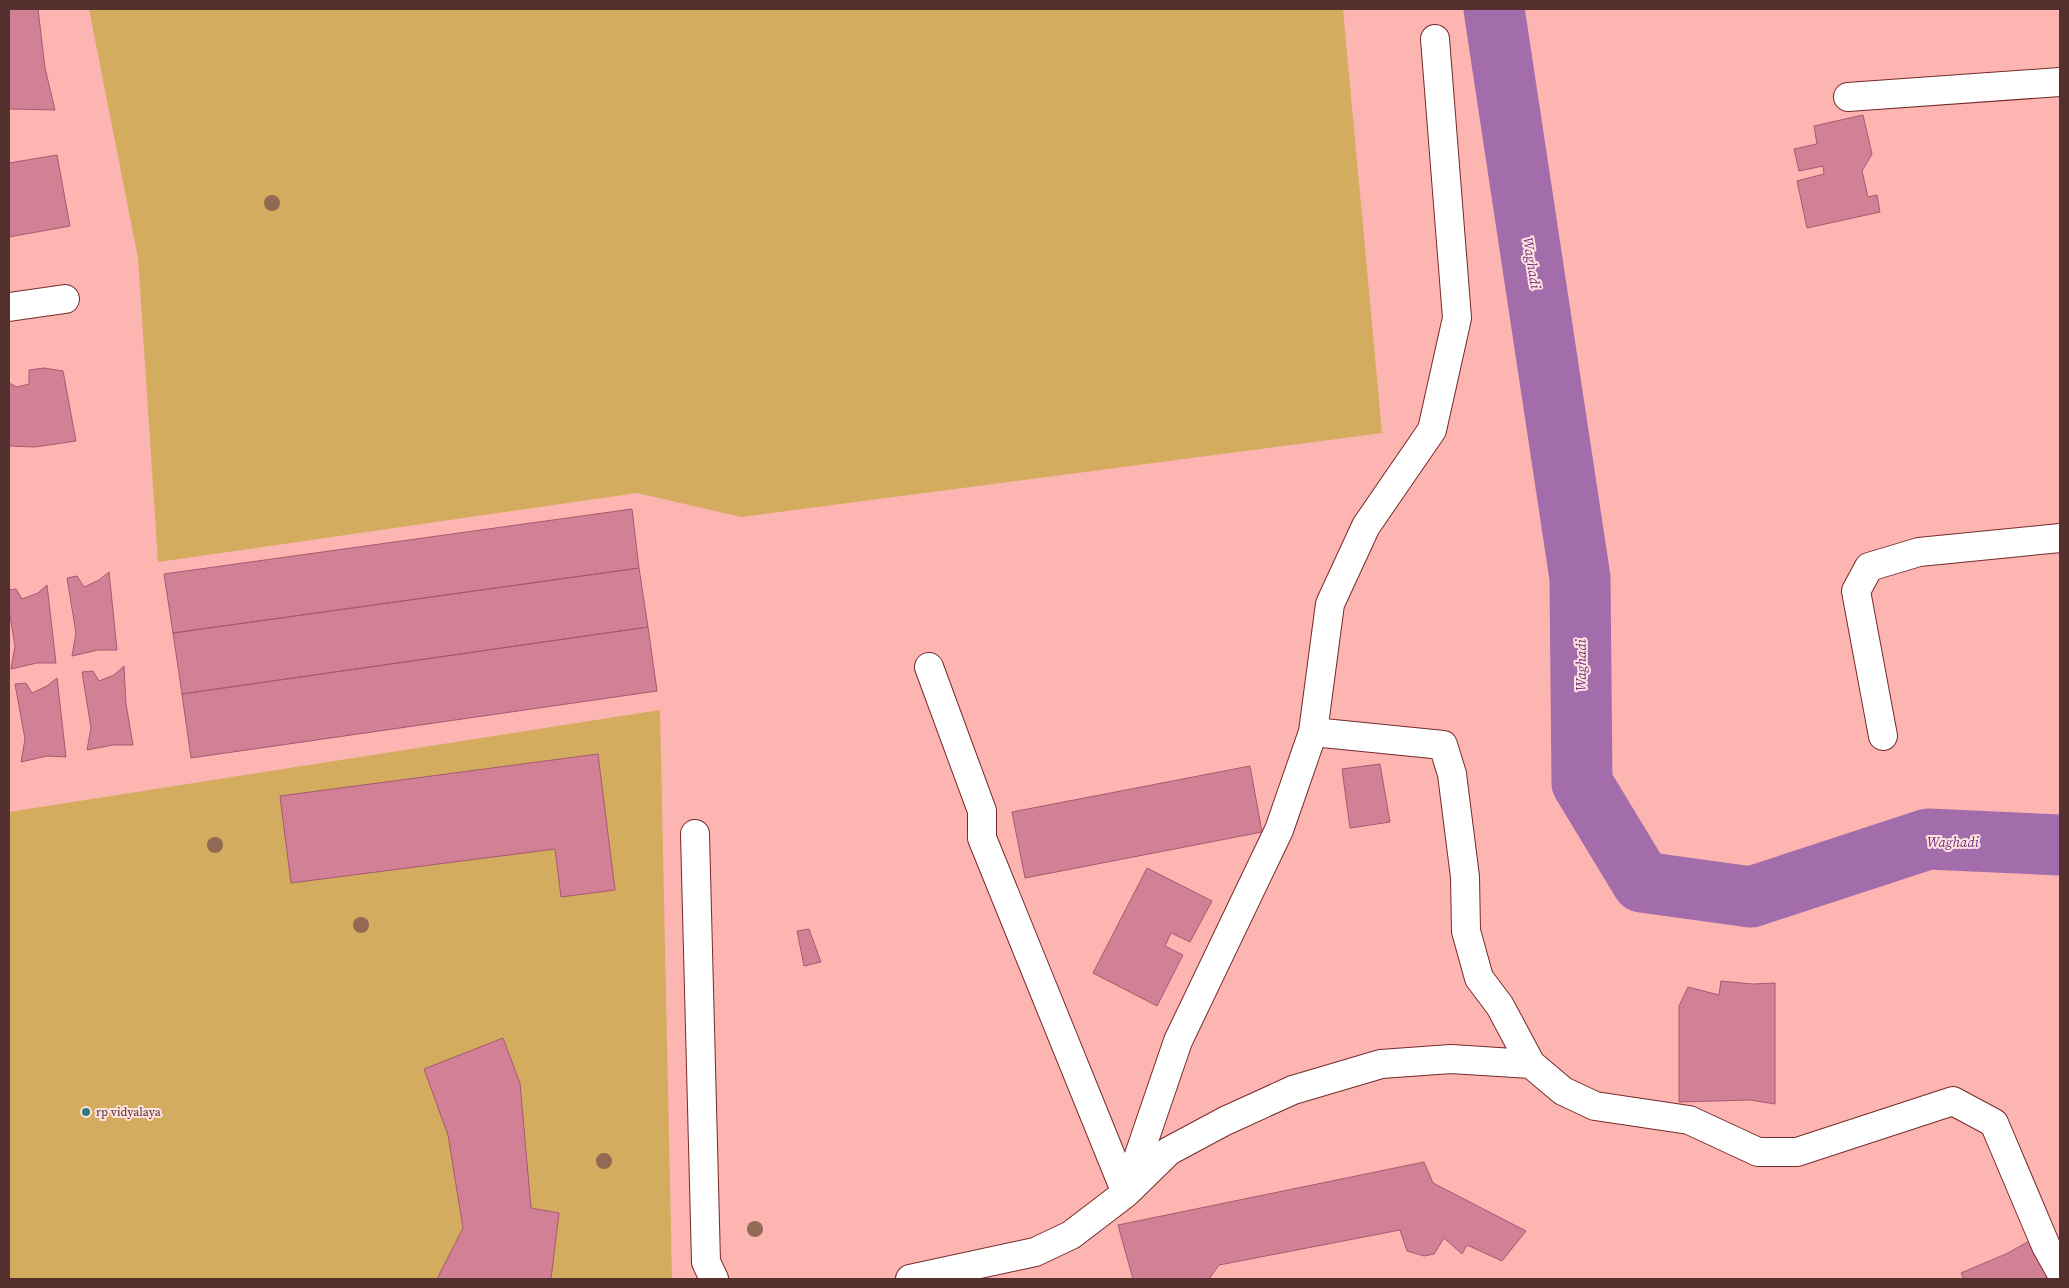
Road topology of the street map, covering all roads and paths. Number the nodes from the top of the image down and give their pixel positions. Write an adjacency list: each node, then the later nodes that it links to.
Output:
1 (1435, 39): 8 (street)
2 (2060, 82): 3 (street)
3 (1848, 97)
4 (64, 299): 5 (street)
5 (9, 307)
6 (2060, 538): 9 (street)
7 (929, 667): 12 (street)
8 (1312, 732): 11 (street); 12 (street)
9 (1883, 736)
10 (695, 834): 14 (street)
11 (1531, 1064): 12 (street); 13 (street)
12 (1126, 1193): 15 (street)
13 (2060, 1271)
14 (714, 1279)
15 (910, 1279)

